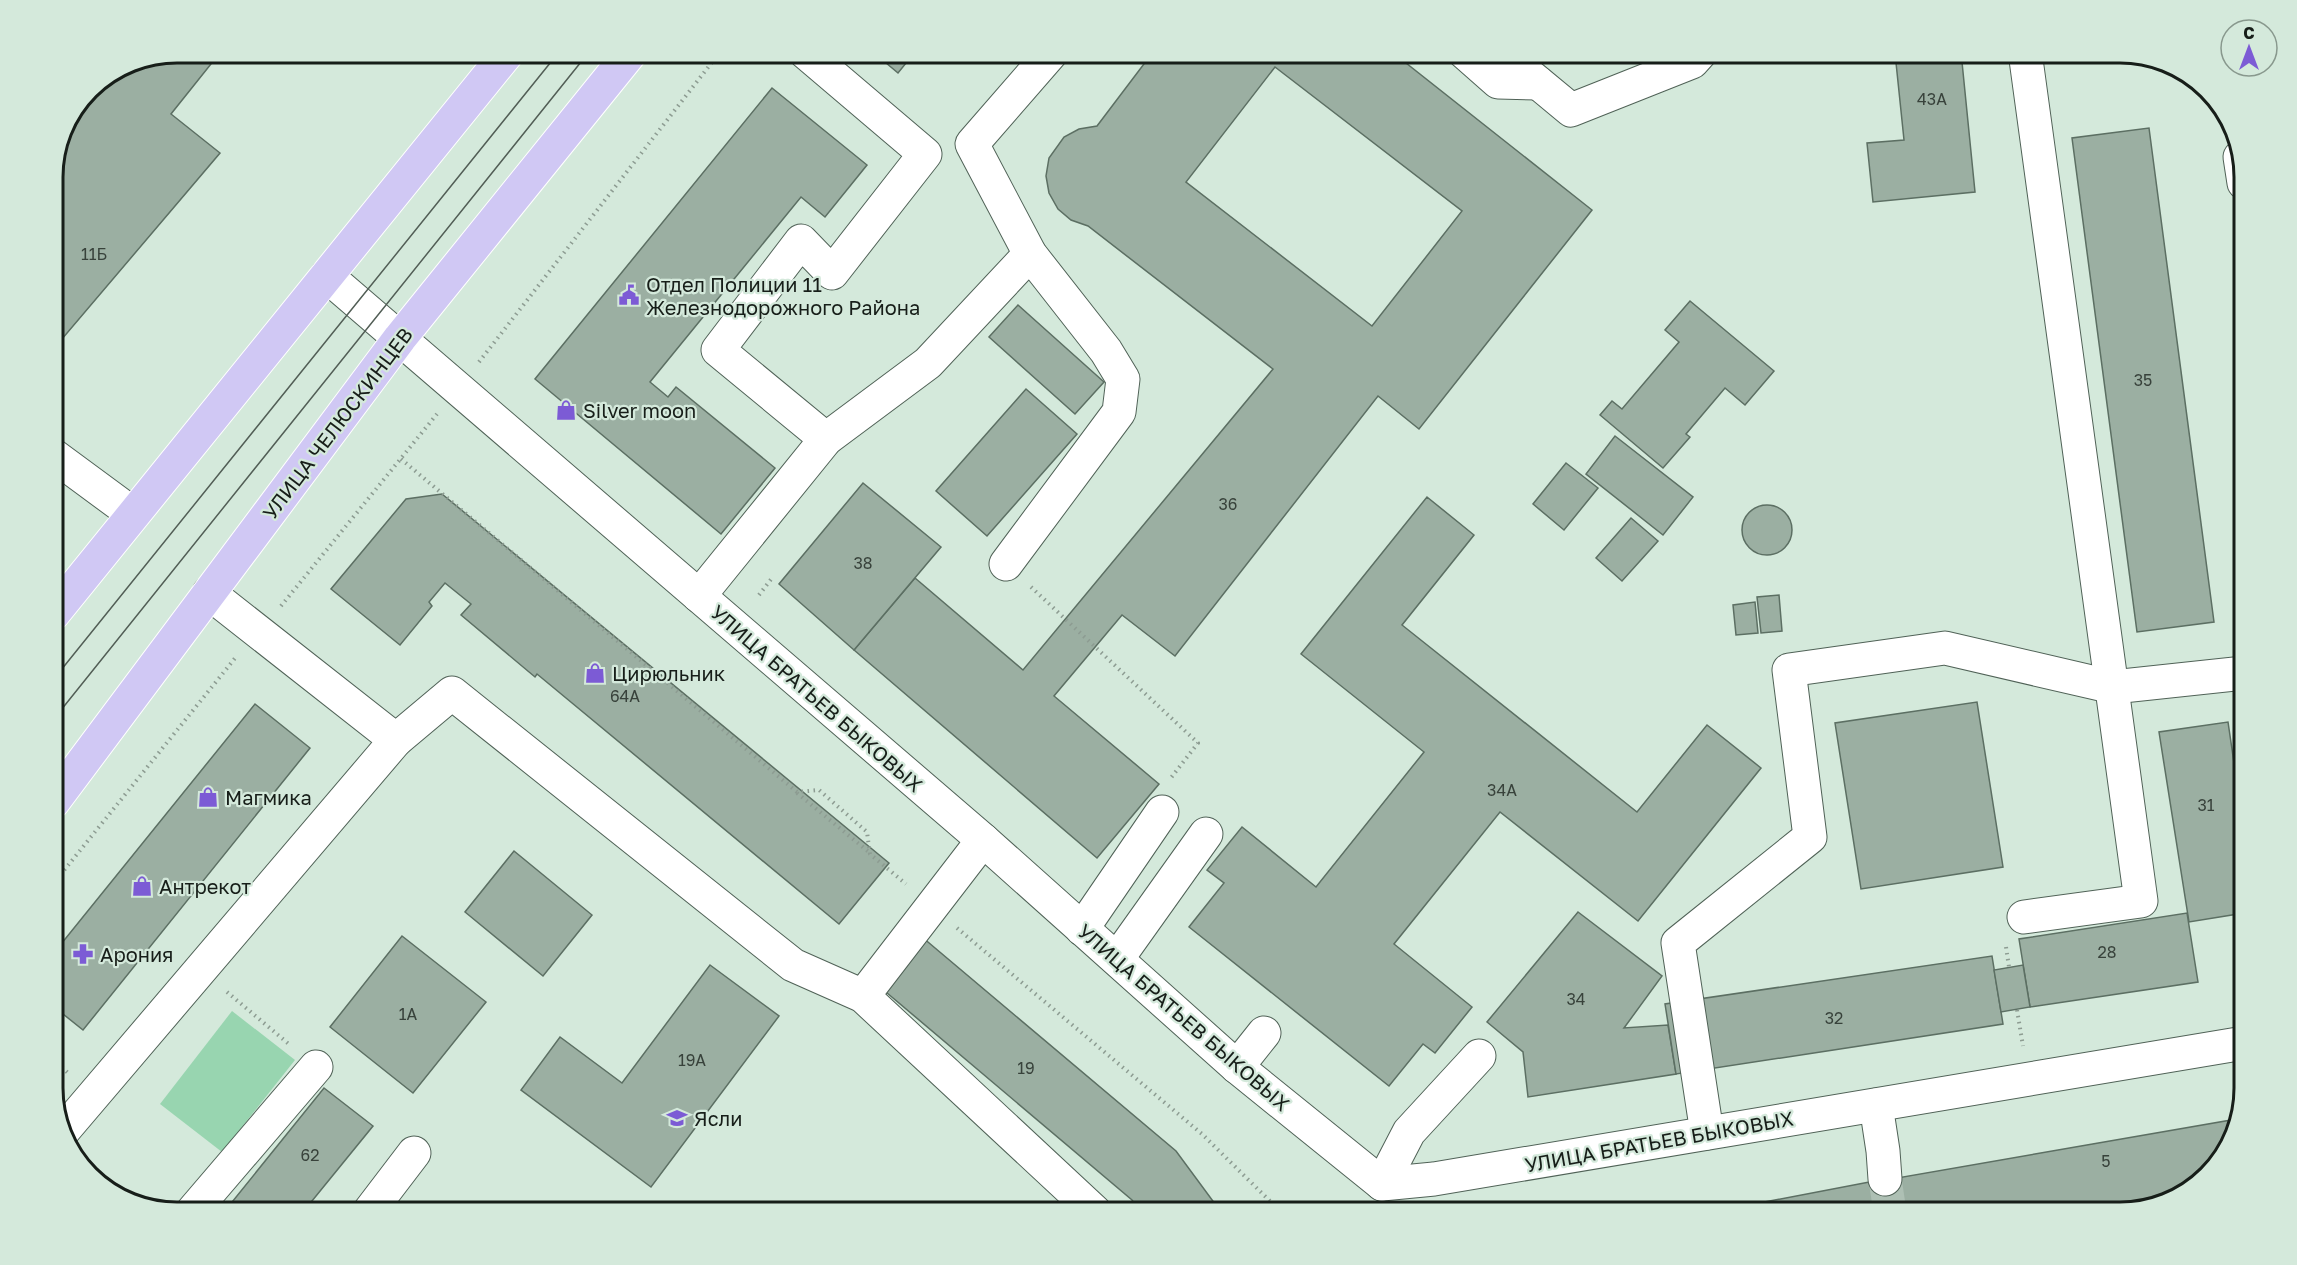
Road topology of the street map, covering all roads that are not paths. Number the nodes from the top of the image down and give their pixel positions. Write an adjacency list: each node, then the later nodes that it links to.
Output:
1 (499, 63): 13 (main road)
2 (622, 63): 14 (main road, УЛИЦА ЧЕЛЮСКИНЦЕВ)
3 (818, 63): 11 (street)
4 (1042, 63): 10 (street)
5 (1476, 63): 9 (street)
6 (1514, 63): 9 (street)
7 (1689, 63): 9 (street)
8 (2027, 63): 23 (street)
9 (1538, 83)
10 (972, 144): 11 (street); 12 (street)
11 (925, 154): 15 (street)
12 (1030, 254): 15 (street); 18 (street)
13 (327, 276): 14 (street, УЛИЦА БРАТЬЕВ БЫКОВЫХ); 17 (main road)
14 (400, 338): 19 (main road, УЛИЦА ЧЕЛЮСКИНЦЕВ); 20 (street, УЛИЦА БРАТЬЕВ БЫКОВЫХ)
15 (826, 438): 20 (street)
16 (63, 462): 17 (street)
17 (133, 514): 21 (main road)
18 (1006, 564)
19 (209, 593): 24 (street); 25 (main road, УЛИЦА ЧЕЛЮСКИНЦЕВ)
20 (699, 596): 28 (street, УЛИЦА БРАТЬЕВ БЫКОВЫХ)
21 (63, 602)
22 (2234, 674): 23 (street)
23 (2113, 687): 29 (street); 40 (street)
24 (396, 740): 32 (street); 39 (street)
25 (63, 789)
26 (1162, 812): 30 (street)
27 (1206, 834): 31 (street)
28 (983, 840): 30 (street, УЛИЦА БРАТЬЕВ БЫКОВЫХ); 32 (street)
29 (2024, 917)
30 (1082, 928): 31 (street, УЛИЦА БРАТЬЕВ БЫКОВЫХ)
31 (1117, 959): 36 (street, УЛИЦА БРАТЬЕВ БЫКОВЫХ)
32 (863, 996): 46 (street)
33 (1264, 1033): 36 (street)
34 (2234, 1045): 38 (street, УЛИЦА БРАТЬЕВ БЫКОВЫХ)
35 (1479, 1056): 43 (street)
36 (1237, 1066): 43 (street, УЛИЦА БРАТЬЕВ БЫКОВЫХ)
37 (316, 1067): 44 (street)
38 (1876, 1105): 40 (street, УЛИЦА БРАТЬЕВ БЫКОВЫХ); 42 (street)
39 (69, 1124)
40 (1707, 1133): 43 (street, УЛИЦА БРАТЬЕВ БЫКОВЫХ)
41 (414, 1153): 45 (street)
42 (1885, 1179)
43 (1384, 1198)
44 (201, 1202)
45 (377, 1202)
46 (1084, 1202)

